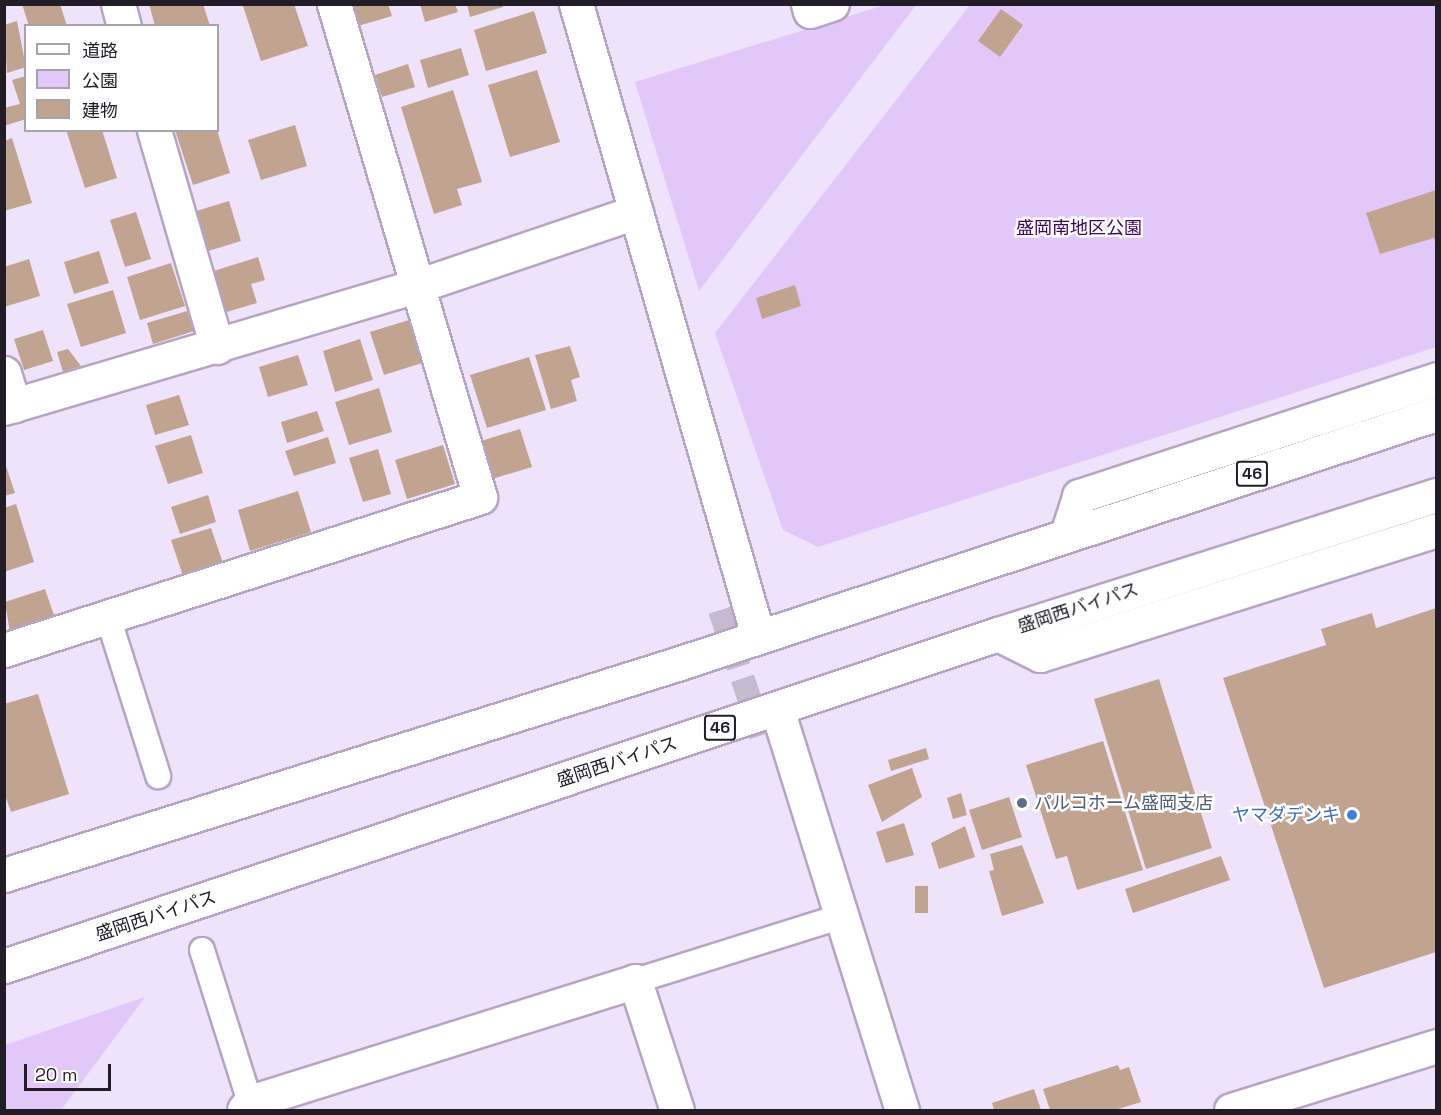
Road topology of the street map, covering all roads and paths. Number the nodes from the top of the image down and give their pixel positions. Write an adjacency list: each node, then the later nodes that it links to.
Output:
1 (118, 4): 6 (main road)
2 (334, 4): 9 (main road)
3 (576, 4): 8 (main road)
4 (808, 4): 5 (main road)
5 (832, 4)
6 (123, 24)
7 (155, 132): 10 (main road)
8 (636, 212): 9 (main road); 20 (main road)
9 (417, 286): 10 (main road); 18 (main road)
10 (217, 347): 13 (main road)
11 (4, 373): 13 (main road)
12 (1437, 379): 17 (main road)
13 (9, 407)
14 (1437, 414): 17 (main road, 46)
15 (1437, 495): 19 (main road, 盛岡西バイパス / 46)
16 (1437, 531): 19 (main road)
17 (1067, 534): 20 (main road, 46)
18 (108, 617): 21 (main road); 23 (street)
19 (998, 634): 22 (main road, 盛岡西バイパス / 46)
20 (758, 636): 24 (main road, 46)
21 (4, 651)
22 (777, 709): 25 (main road); 27 (main road, 盛岡西バイパス / 46)
23 (158, 776)
24 (4, 875)
25 (842, 916): 28 (street); 32 (main road)
26 (202, 950): 30 (street)
27 (4, 966)
28 (635, 981): 30 (main road); 31 (main road)
29 (1437, 1046): 33 (main road)
30 (247, 1106)
31 (677, 1110)
32 (902, 1110)
33 (1231, 1110)

